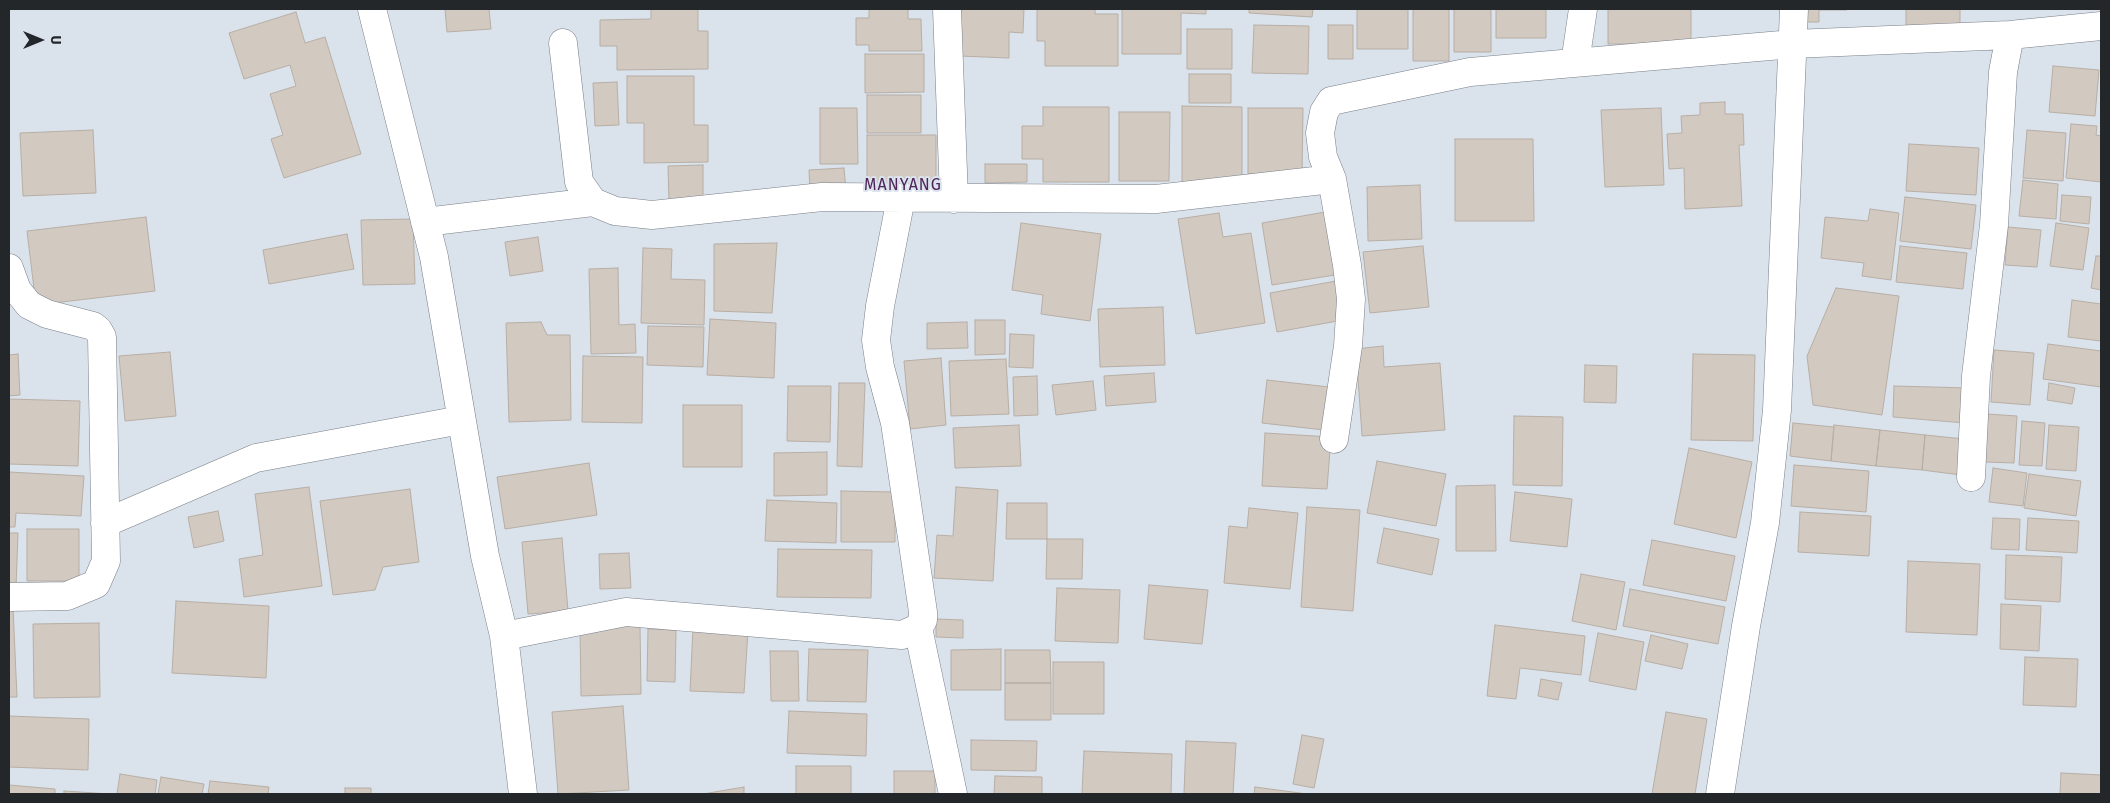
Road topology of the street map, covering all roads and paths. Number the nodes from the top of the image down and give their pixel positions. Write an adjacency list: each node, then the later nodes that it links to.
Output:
1 (372, 9): 14 (street)
2 (947, 9): 12 (street)
3 (1582, 9): 9 (street)
4 (1794, 9): 8 (street)
5 (2101, 26): 6 (street)
6 (2010, 35): 8 (street); 18 (street)
7 (564, 43): 13 (street)
8 (1792, 44): 9 (street); 25 (street)
9 (1575, 63): 10 (street)
10 (1332, 179): 12 (street); 17 (street)
11 (902, 198): 12 (street); 13 (street); 21 (street)
12 (954, 199)
13 (592, 202): 14 (street)
14 (425, 222): 16 (street)
15 (9, 268): 19 (street)
16 (461, 420): 19 (street); 22 (street)
17 (1334, 439)
18 (1971, 477)
19 (105, 523): 20 (street)
20 (9, 597)
21 (918, 628): 22 (street); 24 (street)
22 (504, 636): 23 (street)
23 (523, 794)
24 (952, 794)
25 (1720, 794)

